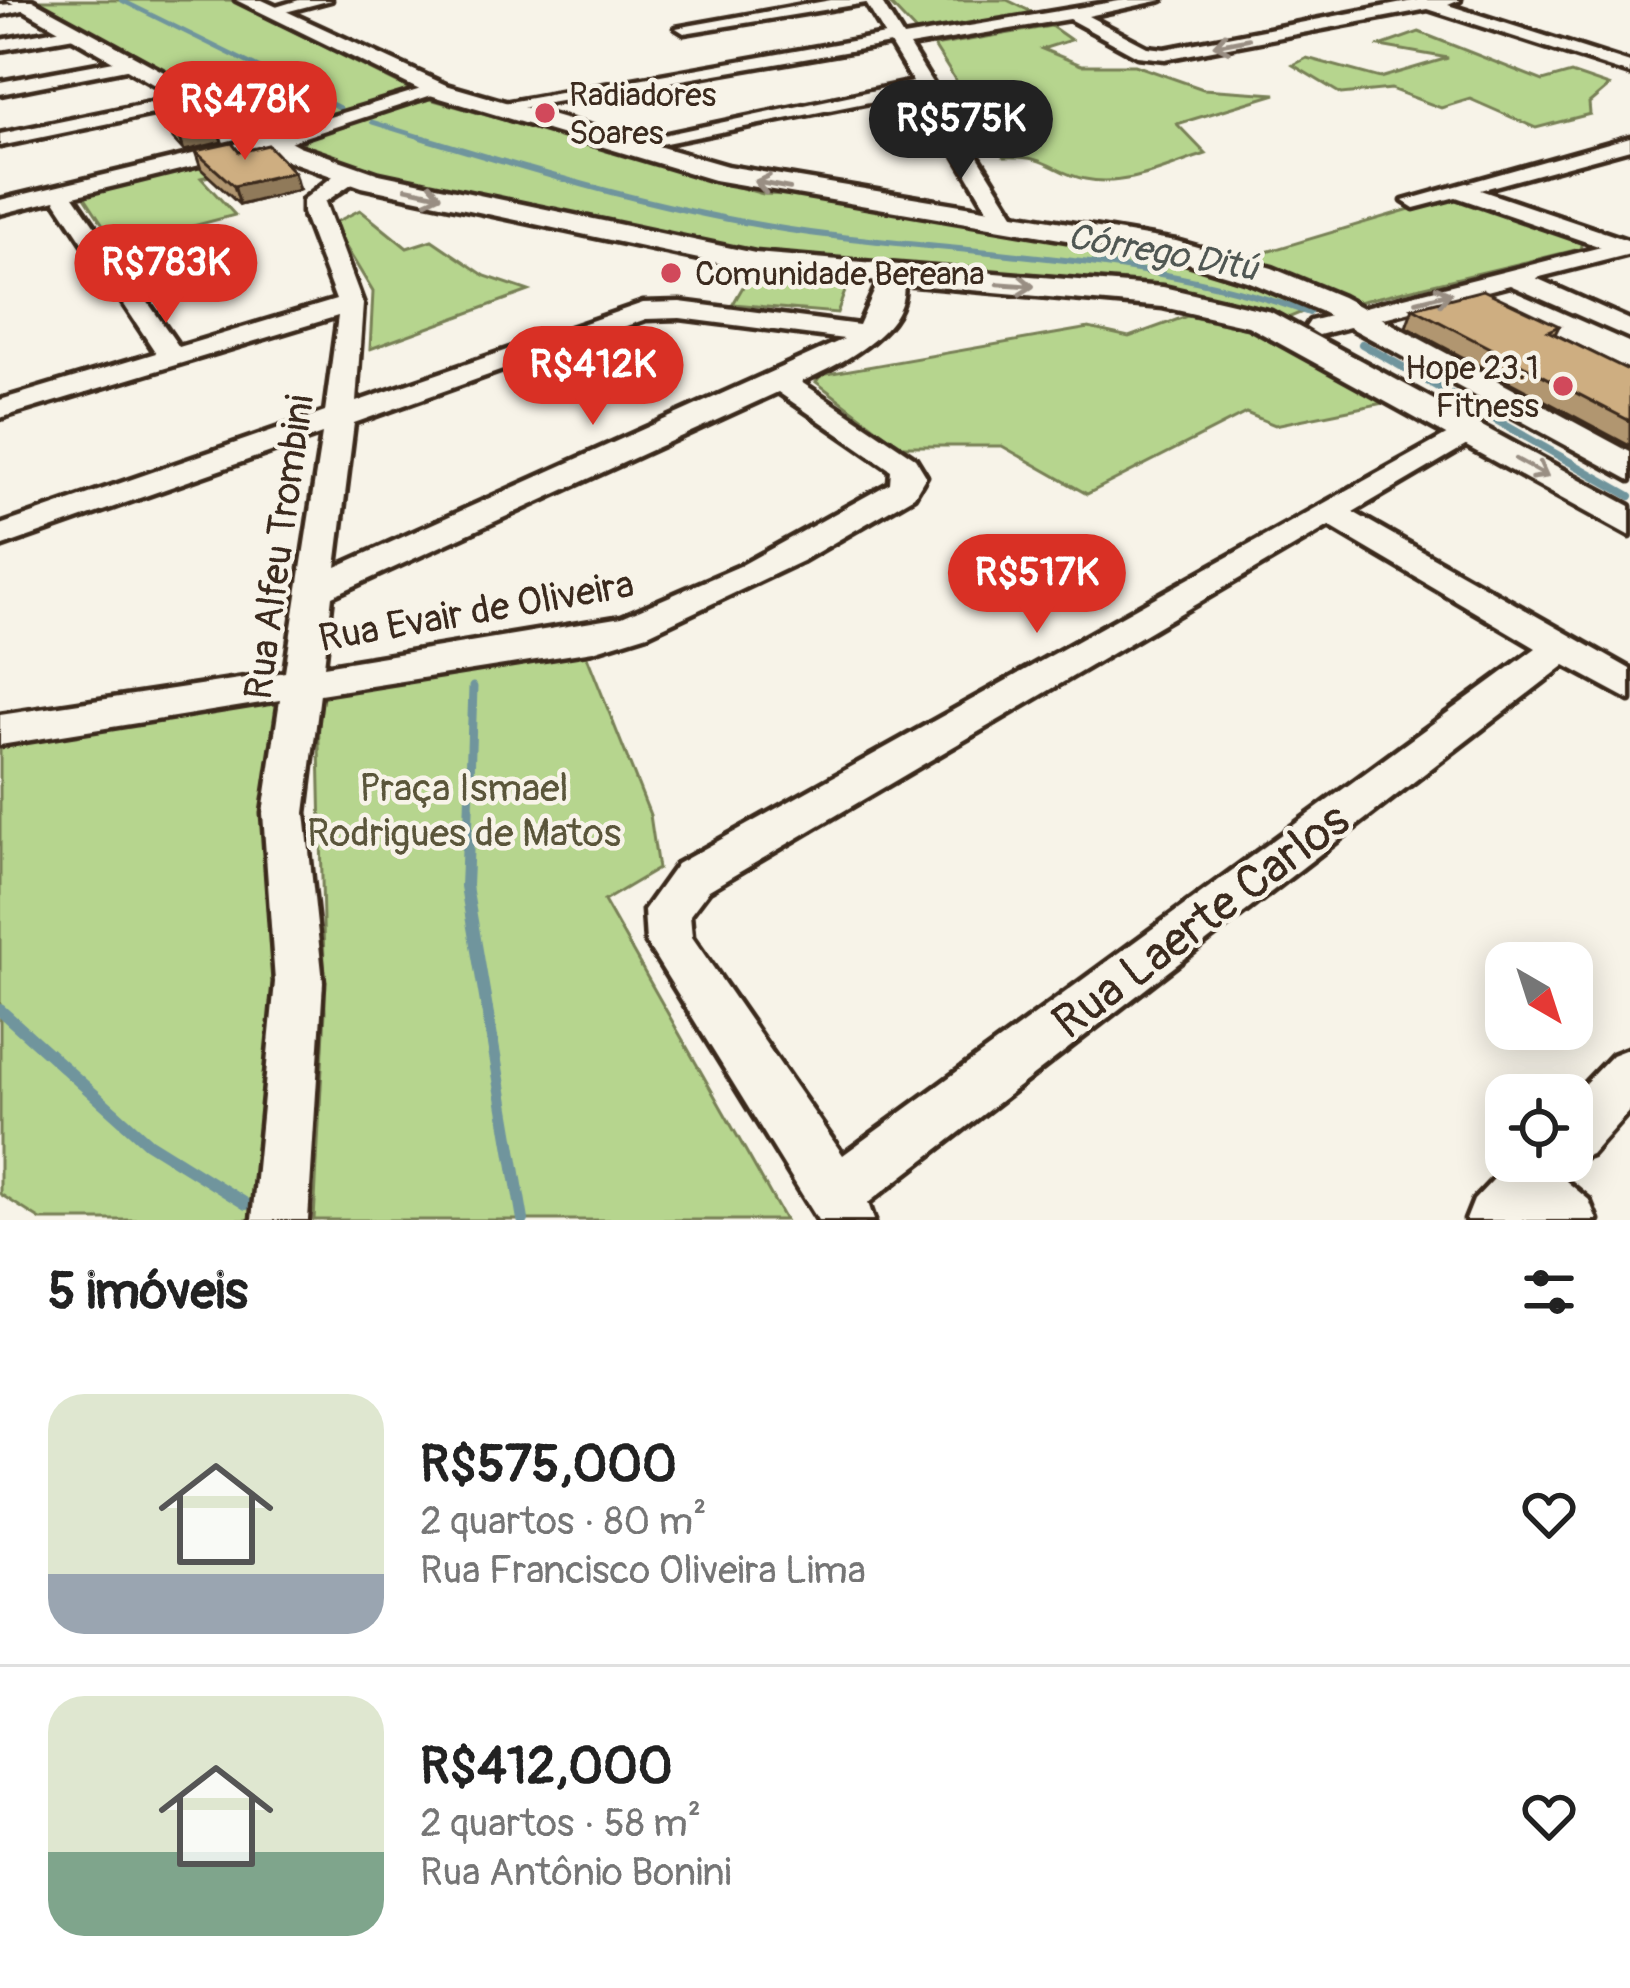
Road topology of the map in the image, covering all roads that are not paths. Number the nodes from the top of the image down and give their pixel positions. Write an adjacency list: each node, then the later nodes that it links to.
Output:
1 (323, 0): 8 (street)
2 (763, 0): 9 (street)
3 (861, 0): 9 (street)
4 (872, 0): 13 (street)
5 (1154, 0): 10 (street)
6 (1434, 1): 10 (street, one-way to 10); 15 (street)
7 (14, 5): 12 (main road)
8 (260, 5): 19 (main road)
9 (784, 12): 11 (street)
10 (1075, 16): 13 (street)
11 (685, 28)
12 (74, 32): 14 (street); 16 (main road)
13 (897, 40): 17 (street); 21 (street)
14 (0, 45)
15 (1621, 60)
16 (130, 64): 18 (street); 20 (main road)
17 (926, 85): 25 (street); 31 (street)
18 (0, 88)
19 (439, 90): 21 (main road); 23 (street)
20 (194, 100): 22 (street); 23 (main road)
21 (496, 106): 25 (main road)
22 (0, 140)
23 (270, 142): 26 (main road); 28 (street)
24 (1630, 143): 27 (street)
25 (626, 145): 31 (main road, one-way to 25)
26 (349, 175): 33 (main road, one-way to 33); 36 (street, Rua Alfeu Trombini)
27 (1458, 190): 29 (street); 32 (street)
28 (61, 193): 30 (street); 42 (street)
29 (1414, 201)
30 (0, 207)
31 (1007, 222): 37 (main road)
32 (1628, 248): 34 (street)
33 (892, 277): 35 (main road, one-way to 35); 40 (street)
34 (1512, 278): 38 (street, one-way to 34); 39 (street)
35 (1175, 299): 37 (main road); 43 (main road)
36 (350, 304): 42 (street); 46 (street, Rua Alfeu Trombini)
37 (1320, 314): 38 (main road)
38 (1356, 317): 41 (main road)
39 (1630, 330)
40 (869, 334): 44 (street); 46 (street)
41 (1418, 351): 43 (main road); 48 (main road)
42 (172, 357): 45 (street)
43 (1348, 364): 47 (main road)
44 (779, 380): 52 (street); 54 (street, Rua Evair de Oliveira)
45 (0, 409)
46 (339, 415): 51 (street); 52 (street, Rua Alfeu Trombini)
47 (1468, 432): 49 (street); 50 (main road, one-way to 50)
48 (1630, 468)
49 (1328, 511): 53 (street); 60 (street)
50 (1630, 523)
51 (0, 537)
52 (313, 590): 54 (street, Rua Alfeu Trombini)
53 (1564, 647): 55 (street); 60 (street, Rua Laerte Carlos)
54 (301, 685): 56 (street, Rua Evair de Oliveira); 61 (street, Rua Alfeu Trombini)
55 (1630, 686)
56 (0, 730)
57 (1630, 1072): 58 (street)
58 (1593, 1112)
59 (1523, 1188): 62 (street)
60 (841, 1207)
61 (280, 1220)
62 (1569, 1220)

